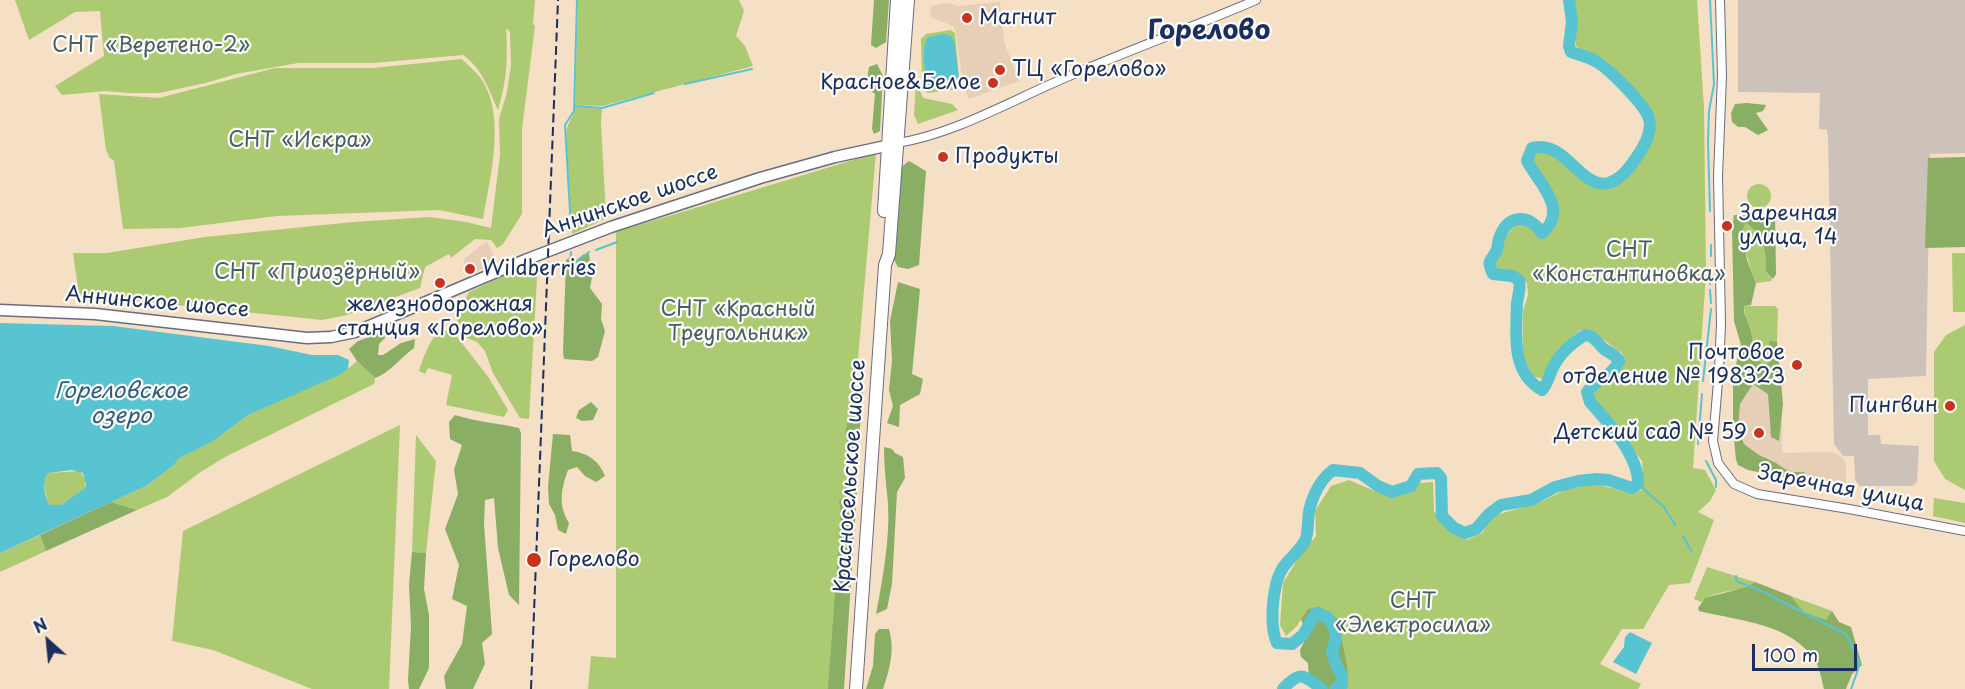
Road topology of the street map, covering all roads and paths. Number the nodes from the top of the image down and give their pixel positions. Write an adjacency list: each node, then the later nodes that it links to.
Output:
1 (897, 0): 5 (highway, Красносельское шоссе)
2 (908, 0): 5 (highway, Красносельское шоссе)
3 (1256, 0): 5 (street, Аннинское шоссе)
4 (1720, 0): 7 (street, Заречная улица)
5 (893, 144): 6 (main road, Аннинское шоссе); 8 (highway, Красносельское шоссе)
6 (0, 310)
7 (1965, 531)
8 (856, 689)

